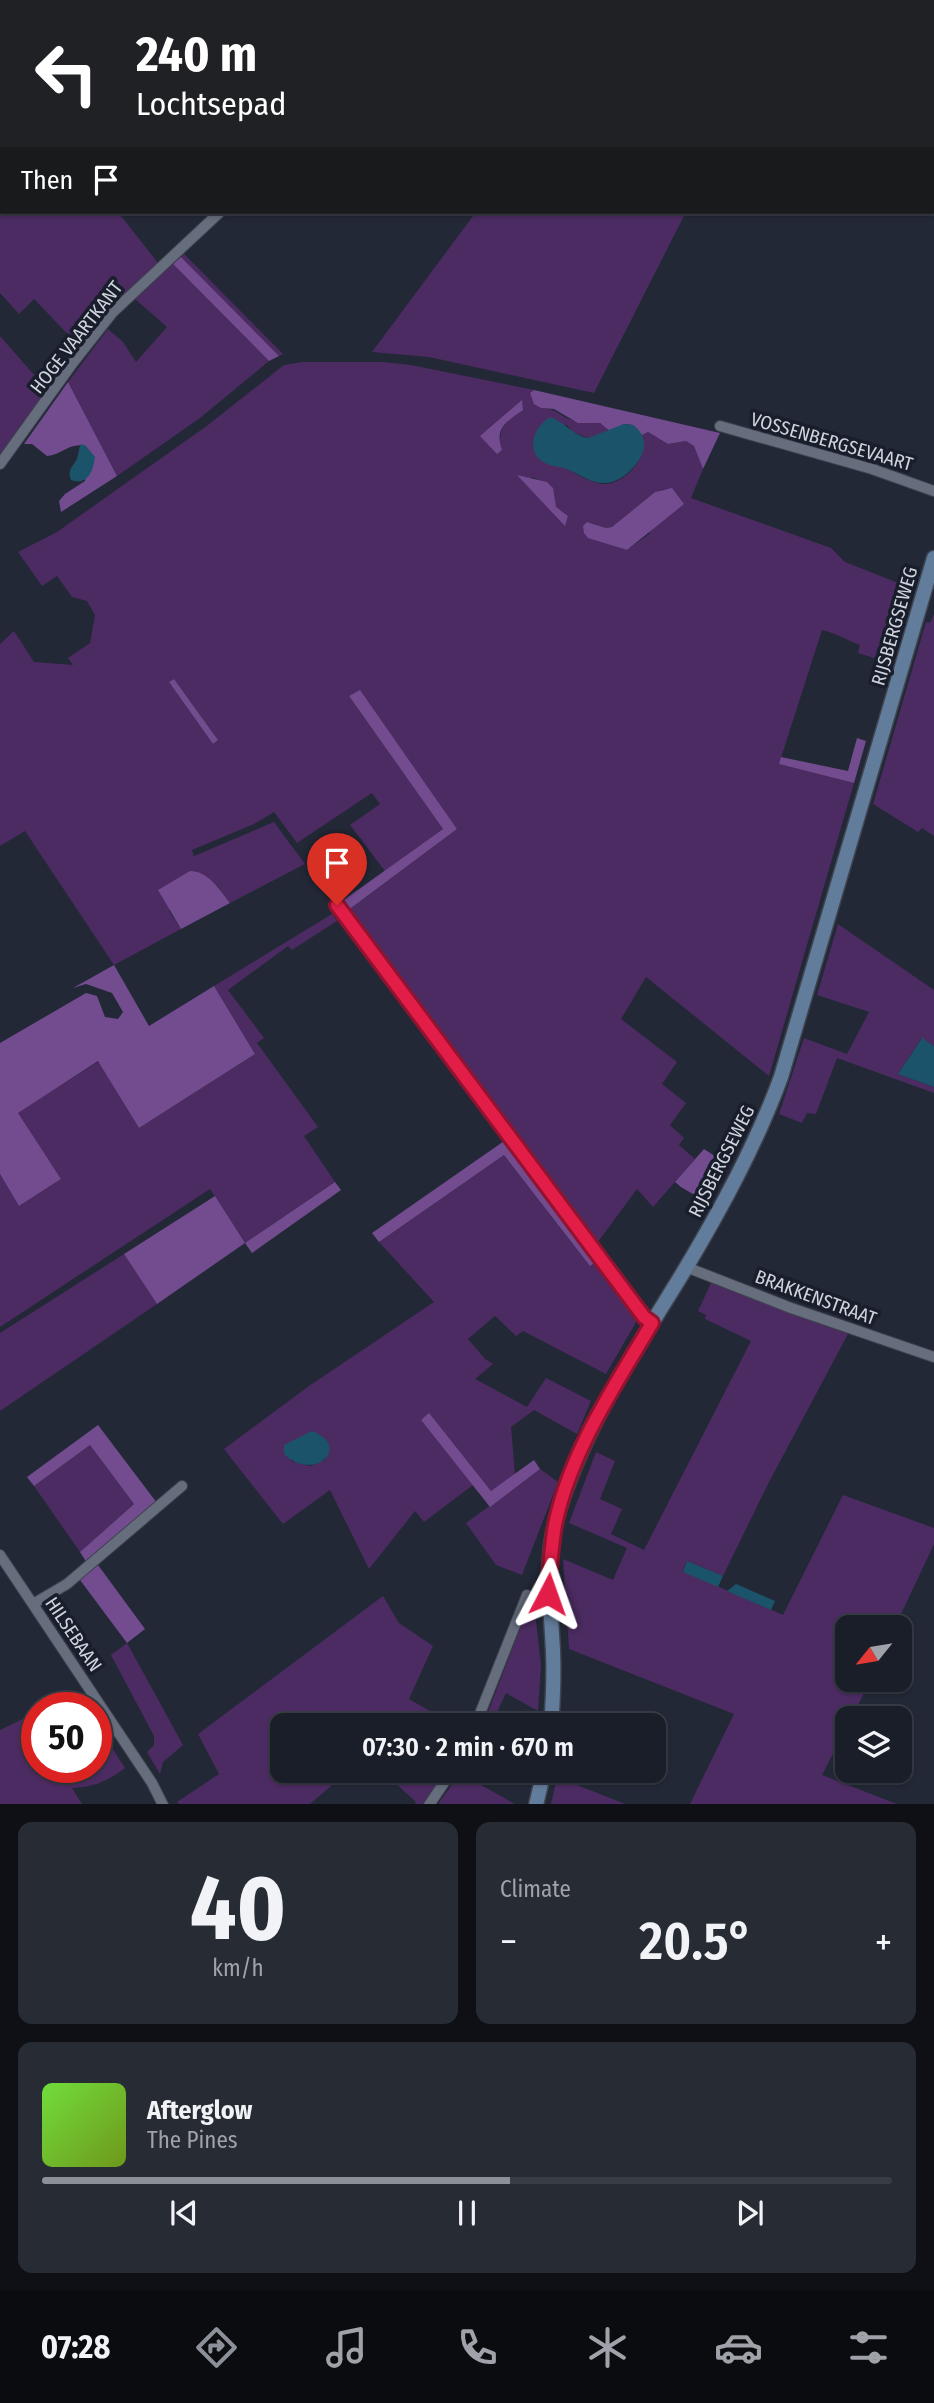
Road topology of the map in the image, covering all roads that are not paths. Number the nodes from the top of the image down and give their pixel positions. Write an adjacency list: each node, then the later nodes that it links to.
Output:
1 (218, 214): 3 (street, HOGE VAARTKANT)
2 (720, 426): 4 (street, VOSSENBERGSEVAART)
3 (0, 464)
4 (934, 491)
5 (934, 558): 7 (main road, RIJSBERGSEWEG)
6 (337, 905): 8 (street)
7 (686, 1267): 8 (main road, RIJSBERGSEWEG); 9 (street, BRAKKENSTRAAT)
8 (652, 1323): 15 (main road, RIJSBERGSEWEG)
9 (934, 1357)
10 (182, 1486): 13 (street)
11 (0, 1556): 13 (street, HILSEBAAN)
12 (527, 1595): 14 (street)
13 (33, 1604): 18 (street, HILSEBAAN)
14 (480, 1713)
15 (552, 1713)
16 (444, 1783): 19 (street)
17 (541, 1783): 20 (main road)
18 (163, 1804)
19 (429, 1804)
20 (536, 1804)

